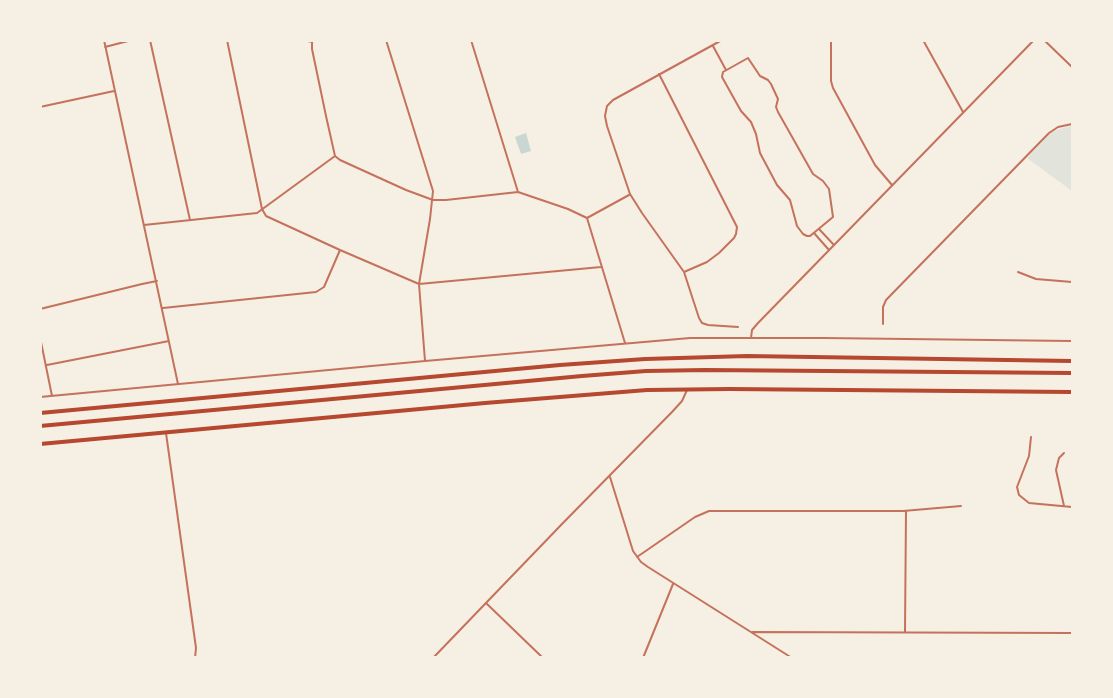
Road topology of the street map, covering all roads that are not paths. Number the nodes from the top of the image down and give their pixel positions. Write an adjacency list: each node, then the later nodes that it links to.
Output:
1 (104, 40): 15 (street)
2 (132, 40): 15 (street)
3 (150, 40): 30 (street)
4 (227, 40): 28 (street)
5 (304, 40): 13 (street)
6 (386, 40): 27 (street)
7 (471, 40): 25 (street)
8 (722, 40): 14 (street)
9 (831, 40): 24 (street)
10 (924, 40): 21 (street)
11 (1034, 40): 21 (street)
12 (1044, 40): 16 (street)
13 (314, 41): 23 (street)
14 (713, 45): 17 (street); 18 (street)
15 (105, 47): 19 (street)
16 (1072, 67)
17 (726, 70): 32 (street); 33 (street)
18 (660, 74): 26 (street); 38 (street)
19 (115, 91): 20 (street); 31 (street)
20 (40, 107)
21 (963, 112): 24 (street)
22 (1072, 124): 45 (street)
23 (335, 156): 27 (street); 28 (street)
24 (892, 185): 34 (street)
25 (518, 192): 27 (street); 29 (street)
26 (630, 194): 29 (street); 38 (street)
27 (433, 200): 42 (street)
28 (262, 209): 30 (street); 35 (street)
29 (587, 218): 37 (street)
30 (190, 220): 31 (street)
31 (144, 225): 40 (street)
32 (819, 229): 33 (street); 34 (street)
33 (814, 233): 36 (street)
34 (834, 245): 36 (street)
35 (340, 250): 42 (street); 43 (street)
36 (829, 250): 48 (street)
37 (602, 267): 42 (street); 51 (street)
38 (684, 272): 46 (street)
39 (1018, 272): 41 (street)
40 (157, 281): 43 (street); 44 (street)
41 (1072, 282)
42 (419, 284): 52 (street)
43 (163, 308): 49 (street)
44 (40, 309)
45 (883, 324)
46 (738, 327)
47 (40, 337): 54 (street)
48 (751, 338): 50 (street); 51 (street)
49 (169, 341): 54 (street); 56 (street)
50 (1072, 341)
51 (625, 343): 52 (street)
52 (425, 361): 56 (street)
53 (1072, 361): 61 (main road)
54 (47, 365): 59 (street)
55 (1072, 373): 62 (main road)
56 (178, 384): 59 (street)
57 (687, 388): 58 (main road); 63 (main road); 67 (street)
58 (1072, 392)
59 (52, 396): 60 (street)
60 (40, 397)
61 (40, 413)
62 (40, 426)
63 (166, 433): 65 (main road); 78 (street)
64 (1031, 437): 69 (street)
65 (40, 444)
66 (1064, 453): 69 (street)
67 (610, 476): 72 (street); 74 (street)
68 (961, 506): 71 (street)
69 (1064, 506): 70 (street)
70 (1072, 507)
71 (906, 511): 72 (street); 76 (street)
72 (637, 557): 73 (street)
73 (674, 584): 75 (street); 81 (street)
74 (486, 603): 79 (street); 80 (street)
75 (752, 632): 76 (street); 82 (street)
76 (905, 632): 77 (street)
77 (1072, 633)
78 (195, 657)
79 (433, 657)
80 (543, 657)
81 (643, 657)
82 (792, 657)

